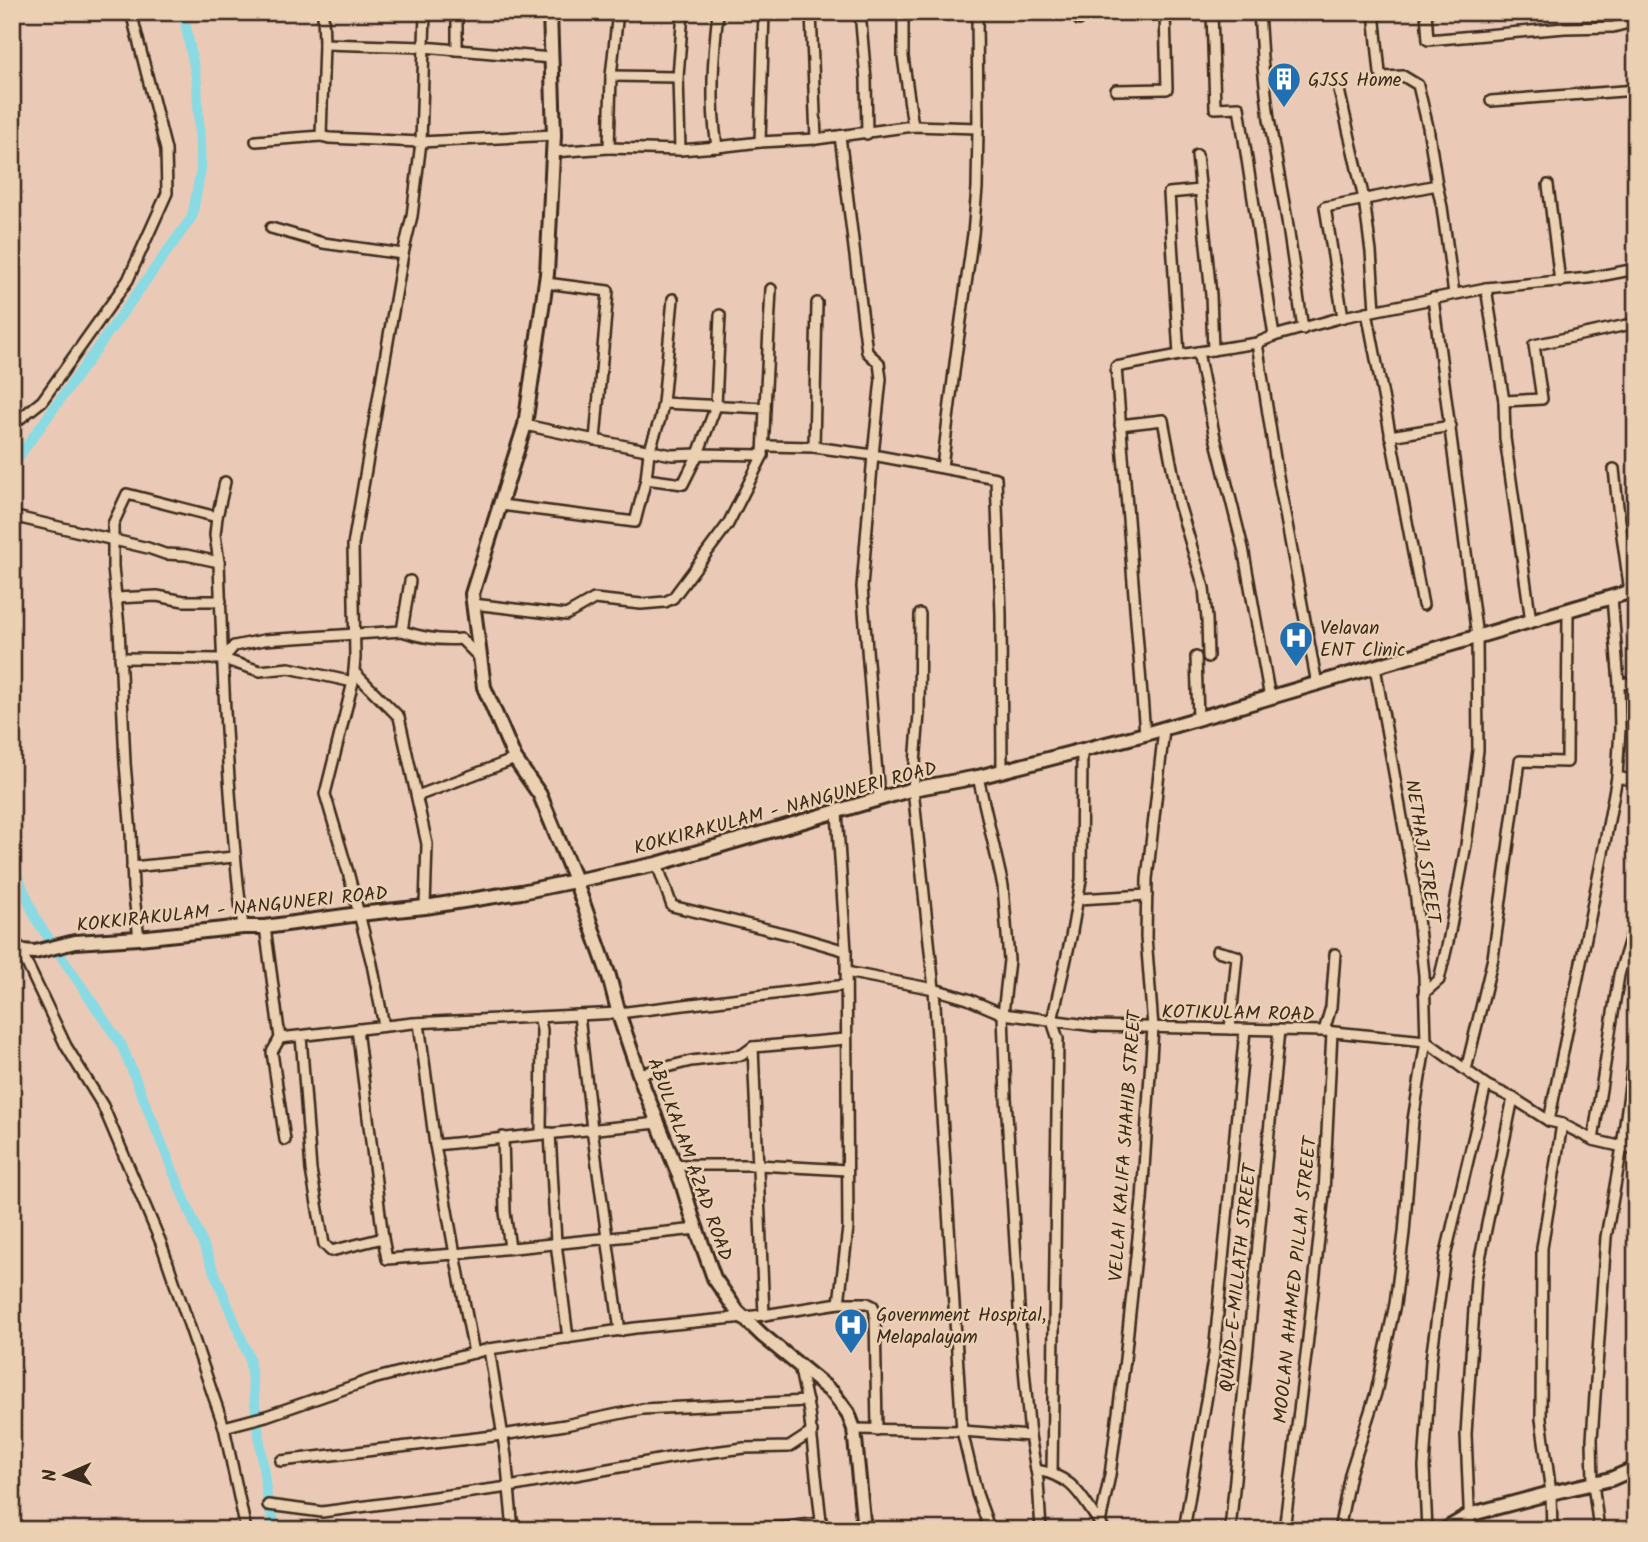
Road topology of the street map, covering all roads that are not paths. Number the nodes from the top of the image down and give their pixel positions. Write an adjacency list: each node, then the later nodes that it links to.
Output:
1 (131, 12): 74 (street)
2 (323, 12): 20 (street)
3 (425, 12): 21 (street)
4 (457, 12): 22 (street)
5 (550, 12): 23 (main road, ABULKALAM AZAD ROAD)
6 (618, 12): 24 (street)
7 (683, 12): 25 (street)
8 (718, 12): 40 (street)
9 (764, 12): 39 (street)
10 (810, 12): 36 (street)
11 (860, 12): 32 (street)
12 (903, 12): 30 (street)
13 (977, 12): 31 (street)
14 (1165, 12): 26 (street)
15 (1212, 12): 65 (street)
16 (1259, 12): 64 (street)
17 (1374, 12): 45 (street)
18 (1426, 12): 19 (street)
19 (1636, 21)
20 (324, 44): 21 (street); 34 (street)
21 (423, 47): 22 (street); 38 (street)
22 (457, 50): 23 (street)
23 (551, 58): 33 (main road, ABULKALAM AZAD ROAD)
24 (611, 76): 25 (street); 41 (street)
25 (678, 77): 42 (street)
26 (1116, 90)
27 (1339, 90): 48 (street)
28 (1636, 90): 29 (street)
29 (1491, 101)
30 (913, 126): 31 (street); 32 (street)
31 (978, 128): 85 (street)
32 (867, 134): 35 (street)
33 (554, 135): 38 (street); 43 (main road, ABULKALAM AZAD ROAD)
34 (321, 136): 37 (street); 38 (street)
35 (840, 136): 36 (street); 84 (street)
36 (816, 139): 39 (street)
37 (256, 141)
38 (421, 142): 50 (street)
39 (760, 142): 40 (street)
40 (717, 147): 42 (street)
41 (610, 148): 42 (street); 43 (street)
42 (680, 150)
43 (553, 152): 53 (main road, ABULKALAM AZAD ROAD)
44 (1196, 155): 47 (street)
45 (1437, 185): 48 (street); 56 (street)
46 (1548, 185): 52 (street)
47 (1200, 190): 67 (street); 69 (street)
48 (1364, 199): 60 (street); 62 (street)
49 (271, 228): 50 (street)
50 (403, 254): 105 (street)
51 (1636, 269): 52 (street)
52 (1560, 282): 54 (street)
53 (546, 283): 75 (main road, ABULKALAM AZAD ROAD); 79 (street)
54 (1486, 288): 56 (street); 70 (street)
55 (771, 289): 73 (street)
56 (1454, 294): 57 (street)
57 (1433, 298): 60 (street); 77 (street)
58 (673, 299): 71 (street)
59 (817, 303): 80 (street)
60 (1371, 311): 62 (street); 78 (street)
61 (720, 316): 72 (street)
62 (1343, 317): 64 (street)
63 (1636, 323): 70 (street)
64 (1303, 329): 65 (street)
65 (1274, 336): 66 (street)
66 (1257, 343): 67 (street); 115 (street)
67 (1213, 350): 68 (street)
68 (1198, 352): 69 (street); 117 (street)
69 (1179, 355): 76 (street)
70 (1503, 401): 103 (street)
71 (663, 403): 72 (street); 82 (street)
72 (716, 406): 73 (street); 83 (street)
73 (765, 408): 81 (street)
74 (12, 425)
75 (525, 425): 79 (street); 89 (main road, ABULKALAM AZAD ROAD)
76 (1120, 425): 108 (street); 120 (street)
77 (1451, 426): 78 (street); 106 (street)
78 (1390, 436): 100 (street)
79 (595, 440): 82 (street)
80 (814, 447): 81 (street); 84 (street)
81 (764, 450): 83 (street); 99 (street)
82 (649, 452): 83 (street); 87 (street)
83 (698, 454): 87 (street)
84 (873, 455): 85 (street); 129 (street)
85 (943, 467): 123 (street)
86 (1614, 469): 95 (street)
87 (646, 479): 89 (street)
88 (225, 482): 91 (street)
89 (501, 505): 99 (main road, ABULKALAM AZAD ROAD)
90 (12, 516): 92 (street)
91 (216, 517): 92 (street); 93 (street)
92 (113, 541): 93 (street); 97 (street)
93 (219, 562): 98 (street)
94 (410, 581): 104 (street)
95 (1633, 591): 96 (main road, KOKKIRAKULAM - NANGUNERI ROAD)
96 (1612, 597): 101 (main road, KOKKIRAKULAM - NANGUNERI ROAD); 116 (street)
97 (116, 598): 98 (street); 109 (street)
98 (220, 601): 111 (street)
99 (473, 604): 110 (main road, ABULKALAM AZAD ROAD)
100 (1423, 605)
101 (1568, 610): 103 (main road, KOKKIRAKULAM - NANGUNERI ROAD); 170 (street)
102 (920, 614): 127 (street)
103 (1531, 621): 106 (main road, KOKKIRAKULAM - NANGUNERI ROAD)
104 (402, 631): 105 (street); 110 (street)
105 (355, 633): 111 (street); 113 (street)
106 (1477, 637): 112 (main road, KOKKIRAKULAM - NANGUNERI ROAD); 150 (street)
107 (1196, 657): 118 (street)
108 (1208, 657)
109 (120, 658): 111 (street); 133 (street)
110 (480, 658): 122 (main road, ABULKALAM AZAD ROAD)
111 (223, 659): 113 (street); 131 (street)
112 (1375, 667): 115 (main road, KOKKIRAKULAM - NANGUNERI ROAD); 150 (street, NETHAJI STREET)
113 (354, 677): 128 (street); 138 (street)
114 (1636, 682): 116 (street)
115 (1317, 684): 117 (main road, KOKKIRAKULAM - NANGUNERI ROAD)
116 (1619, 684): 125 (street)
117 (1270, 698): 118 (main road, KOKKIRAKULAM - NANGUNERI ROAD)
118 (1198, 719): 119 (main road, KOKKIRAKULAM - NANGUNERI ROAD)
119 (1164, 729): 120 (main road, KOKKIRAKULAM - NANGUNERI ROAD); 135 (street, VELLAI KALIFA SHAHIB STREET)
120 (1145, 734): 121 (main road, KOKKIRAKULAM - NANGUNERI ROAD)
121 (1082, 749): 123 (main road, KOKKIRAKULAM - NANGUNERI ROAD); 136 (street)
122 (515, 759): 128 (street); 134 (main road, ABULKALAM AZAD ROAD)
123 (1002, 771): 124 (main road, KOKKIRAKULAM - NANGUNERI ROAD)
124 (978, 777): 127 (main road, KOKKIRAKULAM - NANGUNERI ROAD); 152 (street)
125 (1617, 777): 126 (street); 174 (street)
126 (1636, 781)
127 (913, 789): 129 (main road, KOKKIRAKULAM - NANGUNERI ROAD); 149 (street)
128 (416, 796): 137 (street)
129 (879, 798): 130 (main road, KOKKIRAKULAM - NANGUNERI ROAD)
130 (837, 812): 132 (main road, KOKKIRAKULAM - NANGUNERI ROAD); 144 (street)
131 (234, 857): 133 (street); 139 (street)
132 (657, 863): 134 (main road, KOKKIRAKULAM - NANGUNERI ROAD); 144 (street)
133 (132, 867): 142 (street)
134 (575, 880): 137 (main road, KOKKIRAKULAM - NANGUNERI ROAD); 151 (main road, ABULKALAM AZAD ROAD)
135 (1147, 895): 136 (street); 158 (street, VELLAI KALIFA SHAHIB STREET)
136 (1078, 899): 155 (street)
137 (425, 907): 138 (main road, KOKKIRAKULAM - NANGUNERI ROAD)
138 (359, 914): 140 (main road, KOKKIRAKULAM - NANGUNERI ROAD); 157 (street)
139 (243, 927): 140 (main road, KOKKIRAKULAM - NANGUNERI ROAD); 142 (main road, KOKKIRAKULAM - NANGUNERI ROAD)
140 (265, 927): 166 (street)
141 (1633, 929): 181 (street)
142 (139, 938): 143 (main road, KOKKIRAKULAM - NANGUNERI ROAD)
143 (16, 947): 203 (street)
144 (846, 951): 147 (street)
145 (1217, 951): 161 (street)
146 (1335, 954): 164 (street, MOOLAN AHAMED PILLAI STREET)
147 (846, 972): 148 (street); 149 (street, KOTIKULAM ROAD)
148 (846, 985): 151 (street); 167 (street)
149 (934, 989): 152 (street, KOTIKULAM ROAD); 206 (street)
150 (1424, 993): 168 (street, NETHAJI STREET)
151 (619, 1013): 153 (street); 171 (main road, ABULKALAM AZAD ROAD)
152 (1003, 1014): 155 (street, KOTIKULAM ROAD); 209 (street)
153 (579, 1015): 154 (street); 177 (street)
154 (539, 1017): 156 (street); 178 (street)
155 (1052, 1021): 158 (street, KOTIKULAM ROAD); 213 (street)
156 (419, 1023): 157 (street); 182 (street)
157 (384, 1026): 160 (street)
158 (1153, 1027): 161 (street, KOTIKULAM ROAD); 220 (street, VELLAI KALIFA SHAHIB STREET)
159 (1636, 1028): 183 (street)
160 (357, 1029): 165 (street); 189 (street)
161 (1230, 1029): 162 (street, KOTIKULAM ROAD)
162 (1245, 1030): 163 (street, KOTIKULAM ROAD); 227 (street)
163 (1279, 1030): 164 (street, KOTIKULAM ROAD); 228 (street, QUAID-E-MILLATH STREET)
164 (1328, 1032): 168 (street, KOTIKULAM ROAD); 229 (street, MOOLAN AHAMED PILLAI STREET)
165 (301, 1035): 166 (street); 189 (street)
166 (280, 1038): 180 (street)
167 (846, 1039): 169 (street); 187 (street)
168 (1426, 1041): 170 (street); 230 (street, NETHAJI STREET)
169 (753, 1047): 171 (street); 186 (street)
170 (1465, 1070): 172 (street)
171 (639, 1074): 175 (main road, ABULKALAM AZAD ROAD)
172 (1486, 1084): 173 (street); 231 (street)
173 (1513, 1098): 174 (street); 218 (street)
174 (1549, 1121): 176 (street)
175 (658, 1123): 177 (street); 185 (main road, ABULKALAM AZAD ROAD)
176 (1562, 1124): 181 (street); 216 (street)
177 (592, 1129): 178 (street); 190 (street)
178 (541, 1133): 179 (street); 191 (street)
179 (503, 1137): 182 (street); 192 (street)
180 (285, 1140)
181 (1593, 1140): 183 (street)
182 (435, 1145): 193 (street)
183 (1622, 1147): 184 (street); 214 (street)
184 (1636, 1150)
185 (675, 1165): 186 (street); 188 (main road, ABULKALAM AZAD ROAD)
186 (758, 1165): 187 (street); 195 (street)
187 (847, 1170): 194 (street)
188 (697, 1229): 190 (street); 196 (main road, ABULKALAM AZAD ROAD)
189 (383, 1238): 193 (street)
190 (608, 1238): 191 (street); 197 (street)
191 (556, 1243): 192 (street); 198 (street)
192 (510, 1248): 193 (street)
193 (456, 1254): 200 (street)
194 (839, 1303): 195 (street); 205 (street)
195 (764, 1315): 196 (street)
196 (744, 1318): 197 (street); 201 (main road, ABULKALAM AZAD ROAD)
197 (620, 1331): 198 (street)
198 (568, 1338): 199 (street)
199 (489, 1349): 200 (street); 208 (street)
200 (474, 1353): 203 (street)
201 (799, 1364): 202 (street); 204 (main road, ABULKALAM AZAD ROAD)
202 (807, 1401): 207 (street); 208 (street)
203 (224, 1427): 221 (street)
204 (853, 1429): 205 (street); 224 (main road, ABULKALAM AZAD ROAD)
205 (877, 1430): 206 (street)
206 (962, 1431): 209 (street); 225 (street)
207 (812, 1432): 215 (street); 219 (street)
208 (502, 1434): 210 (street); 215 (street)
209 (1030, 1436): 212 (street)
210 (281, 1461)
211 (1636, 1468): 214 (main road)
212 (1036, 1470): 213 (street); 226 (street)
213 (1052, 1473): 220 (street)
214 (1593, 1483): 216 (main road); 235 (street)
215 (509, 1487): 217 (street); 222 (street)
216 (1551, 1493): 218 (main road); 234 (street)
217 (268, 1506)
218 (1469, 1516): 232 (main road); 233 (street)
219 (822, 1526): 223 (street)
220 (1102, 1526)
221 (246, 1530)
222 (513, 1530)
223 (758, 1530)
224 (864, 1530)
225 (990, 1530)
226 (1041, 1530)
227 (1184, 1530)
228 (1230, 1530)
229 (1284, 1530)
230 (1339, 1530)
231 (1427, 1530)
232 (1444, 1530)
233 (1470, 1530)
234 (1552, 1530)
235 (1599, 1530)

